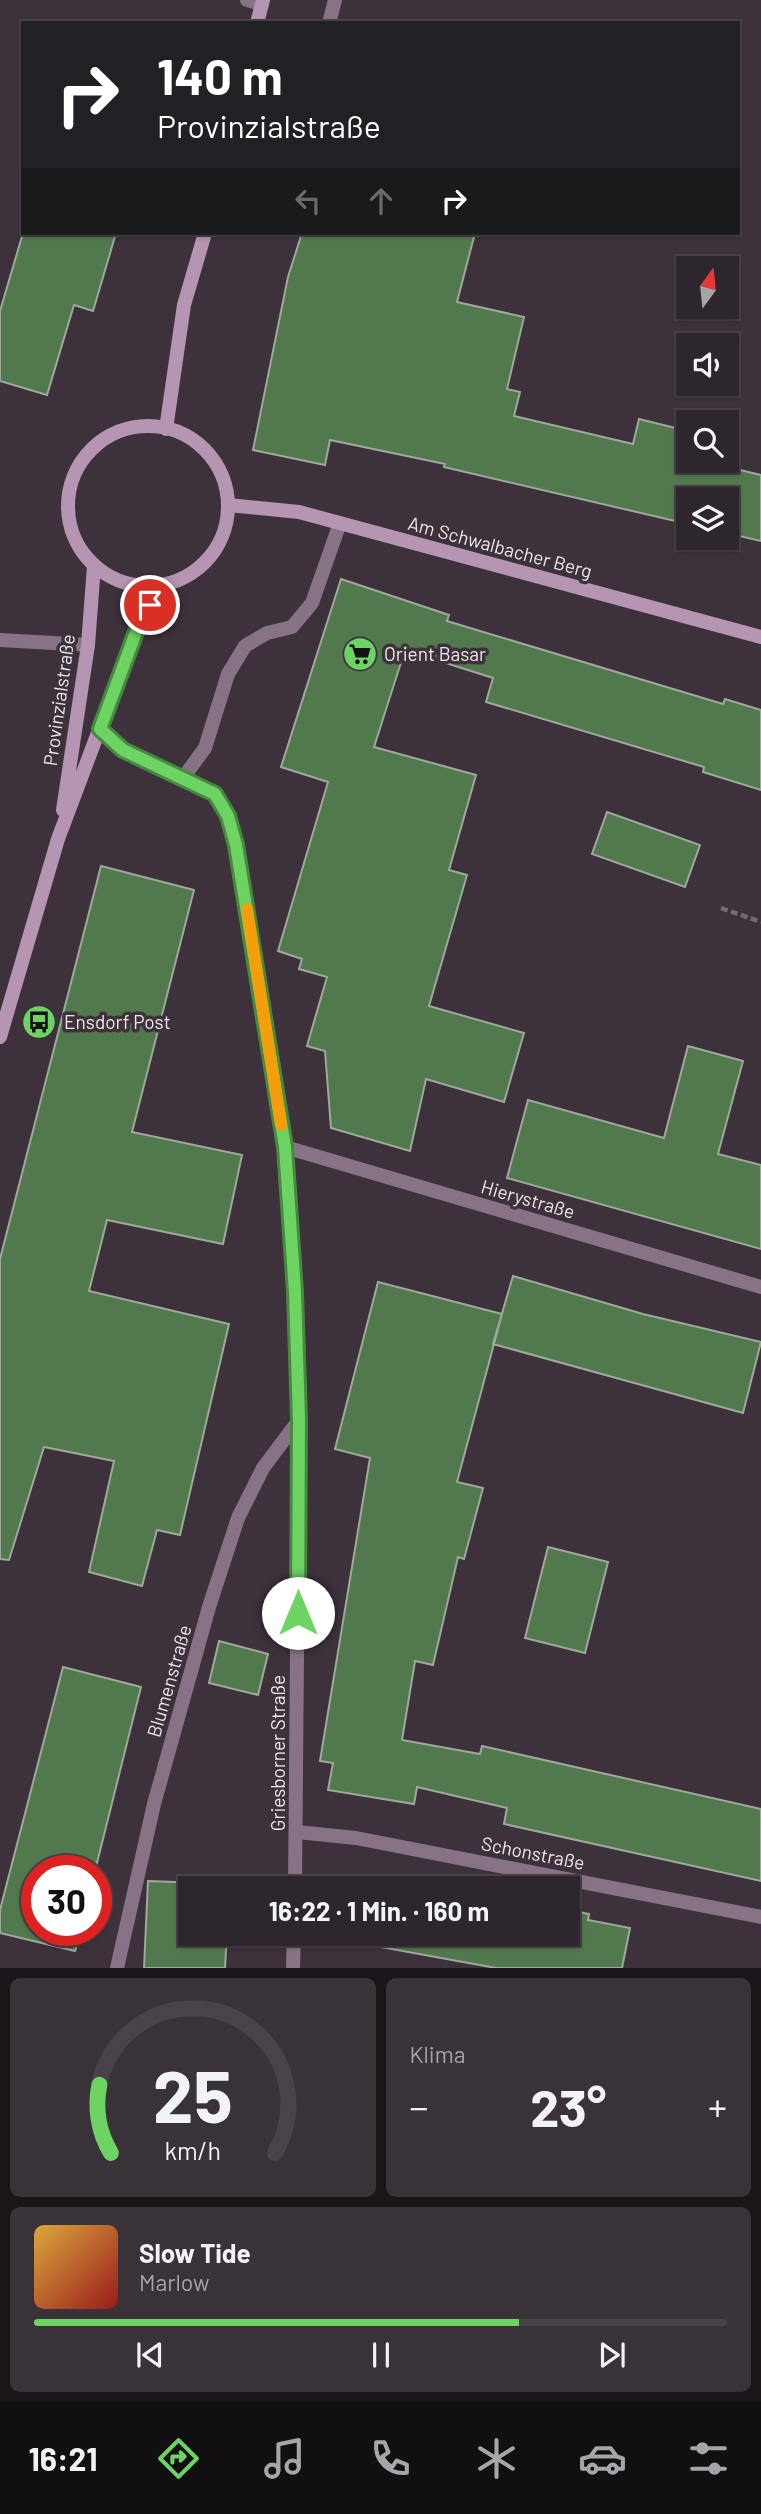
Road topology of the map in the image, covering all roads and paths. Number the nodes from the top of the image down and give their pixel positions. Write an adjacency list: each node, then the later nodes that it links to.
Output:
1 (247, 0): 3 (street)
2 (335, 0): 5 (street)
3 (262, 2): 4 (main road)
4 (257, 21)
5 (330, 21)
6 (206, 235): 7 (main road)
7 (166, 429): 8 (main road); 10 (main road)
8 (228, 505): 9 (main road, Am Schwalbacher Berg); 11 (main road)
9 (340, 523): 12 (main road, Am Schwalbacher Berg); 16 (street)
10 (94, 566): 11 (main road); 14 (main road, Provinzialstraße)
11 (161, 585): 15 (main road, Provinzialstraße)
12 (761, 637)
13 (0, 640): 14 (street)
14 (88, 645): 17 (main road, Provinzialstraße)
15 (100, 729): 16 (street, Griesborner Straße); 17 (main road, Provinzialstraße)
16 (183, 779): 21 (street, Griesborner Straße)
17 (58, 839): 20 (main road, Provinzialstraße)
18 (721, 908): 19 (path)
19 (761, 922)
20 (0, 1037)
21 (285, 1147): 22 (street, Hierystraße); 23 (street, Griesborner Straße)
22 (761, 1287)
23 (299, 1420): 24 (street, Griesborner Straße); 28 (street, Blumenstraße)
24 (297, 1832): 25 (street, Griesborner Straße); 26 (street, Schonstraße)
25 (295, 1876)
26 (761, 1917)
27 (294, 1946): 29 (street)
28 (117, 1968)
29 (293, 1968)

